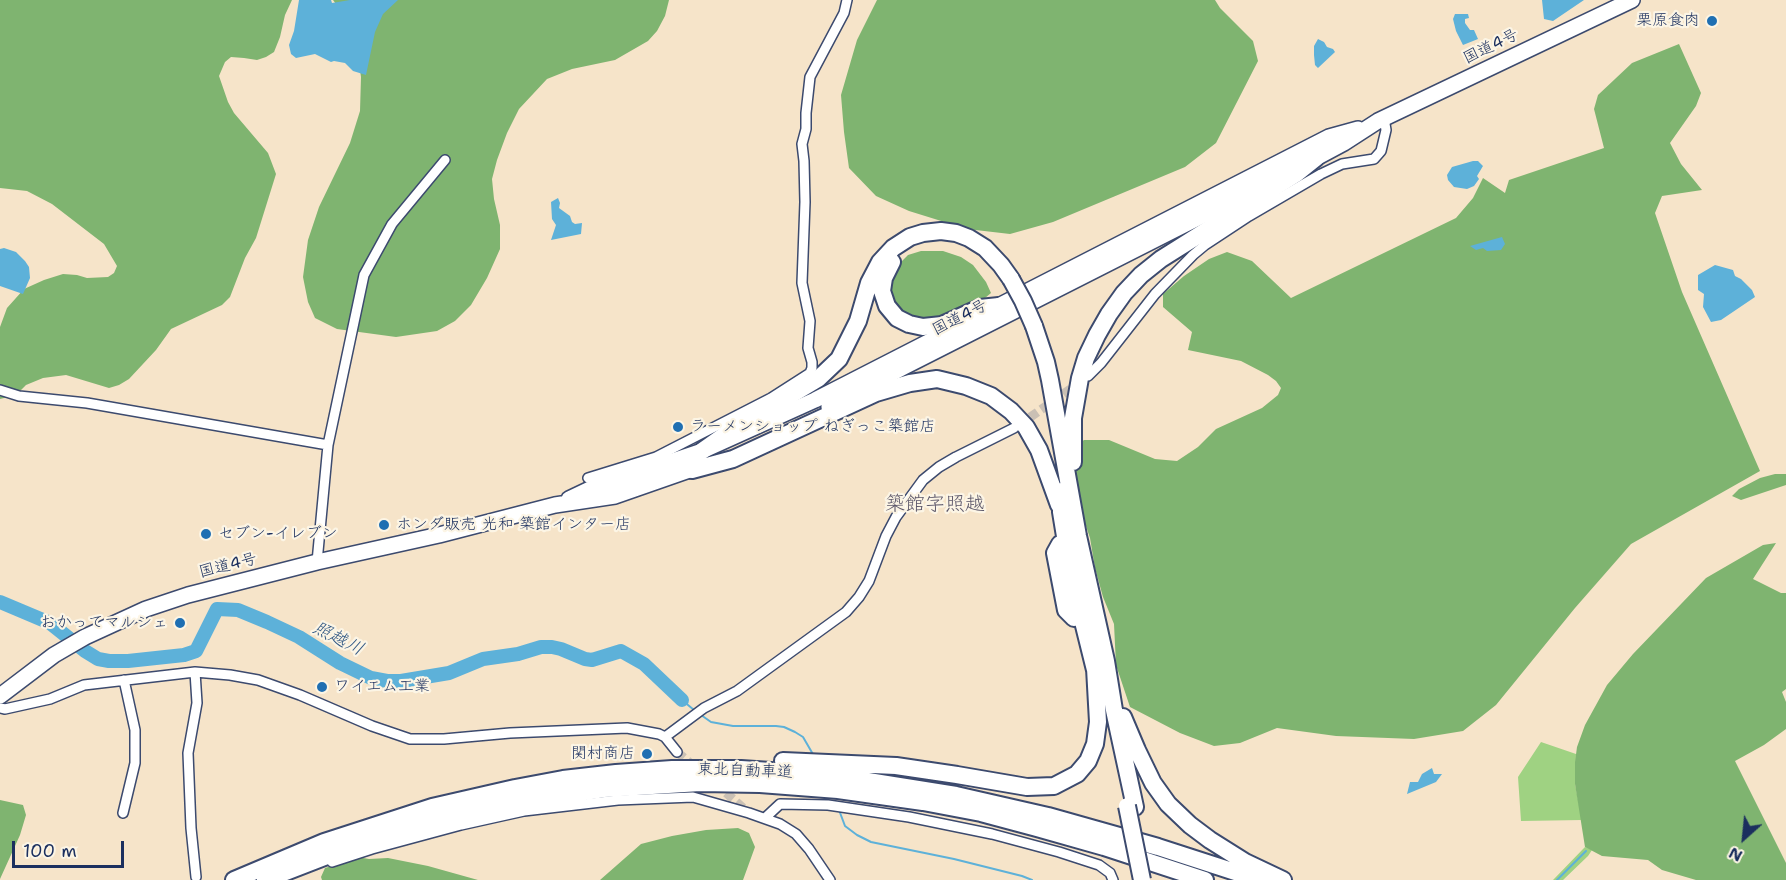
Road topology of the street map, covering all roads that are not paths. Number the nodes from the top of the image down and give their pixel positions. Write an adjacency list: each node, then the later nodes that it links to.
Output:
1 (847, 0): 15 (street)
2 (1632, 0): 3 (highway, 国道4号)
3 (1384, 118): 4 (highway, 国道4号); 9 (street)
4 (1366, 127): 5 (highway, 国道4号); 8 (highway, 国道4号)
5 (1316, 158): 14 (highway, 国道4号); 17 (highway)
6 (445, 160): 12 (street)
7 (1007, 282): 8 (highway); 13 (highway); 17 (highway, bridge)
8 (999, 306): 13 (highway, 国道4号)
9 (1088, 376)
10 (0, 390): 12 (street)
11 (1014, 428): 24 (street)
12 (328, 445): 18 (street)
13 (702, 451): 15 (highway, 国道4号)
14 (692, 470): 15 (highway, 国道4号); 17 (highway)
15 (647, 472): 16 (street); 18 (highway, 国道4号)
16 (588, 478)
17 (1066, 523): 19 (highway); 19 (highway)
18 (317, 562): 22 (highway, 国道4号)
19 (1100, 665): 27 (highway); 28 (highway); 41 (highway)
20 (195, 672): 21 (street); 24 (street); 31 (street)
21 (124, 680): 23 (street); 29 (street)
22 (0, 696)
23 (0, 708)
24 (665, 737): 25 (street)
25 (677, 752)
26 (790, 773): 27 (highway, 東北自動車道); 27 (highway); 32 (highway); 33 (highway, 東北自動車道)
27 (833, 776): 39 (highway, 東北自動車道); 40 (highway, 東北自動車道)
28 (1131, 807): 37 (highway, bridge); 38 (highway)
29 (123, 813)
30 (765, 818): 34 (street); 35 (street); 36 (street)
31 (196, 877)
32 (234, 880)
33 (265, 880)
34 (285, 880)
35 (830, 880)
36 (1113, 880)
37 (1142, 880)
38 (1151, 880)
39 (1203, 880)
40 (1260, 880)
41 (1283, 880)

